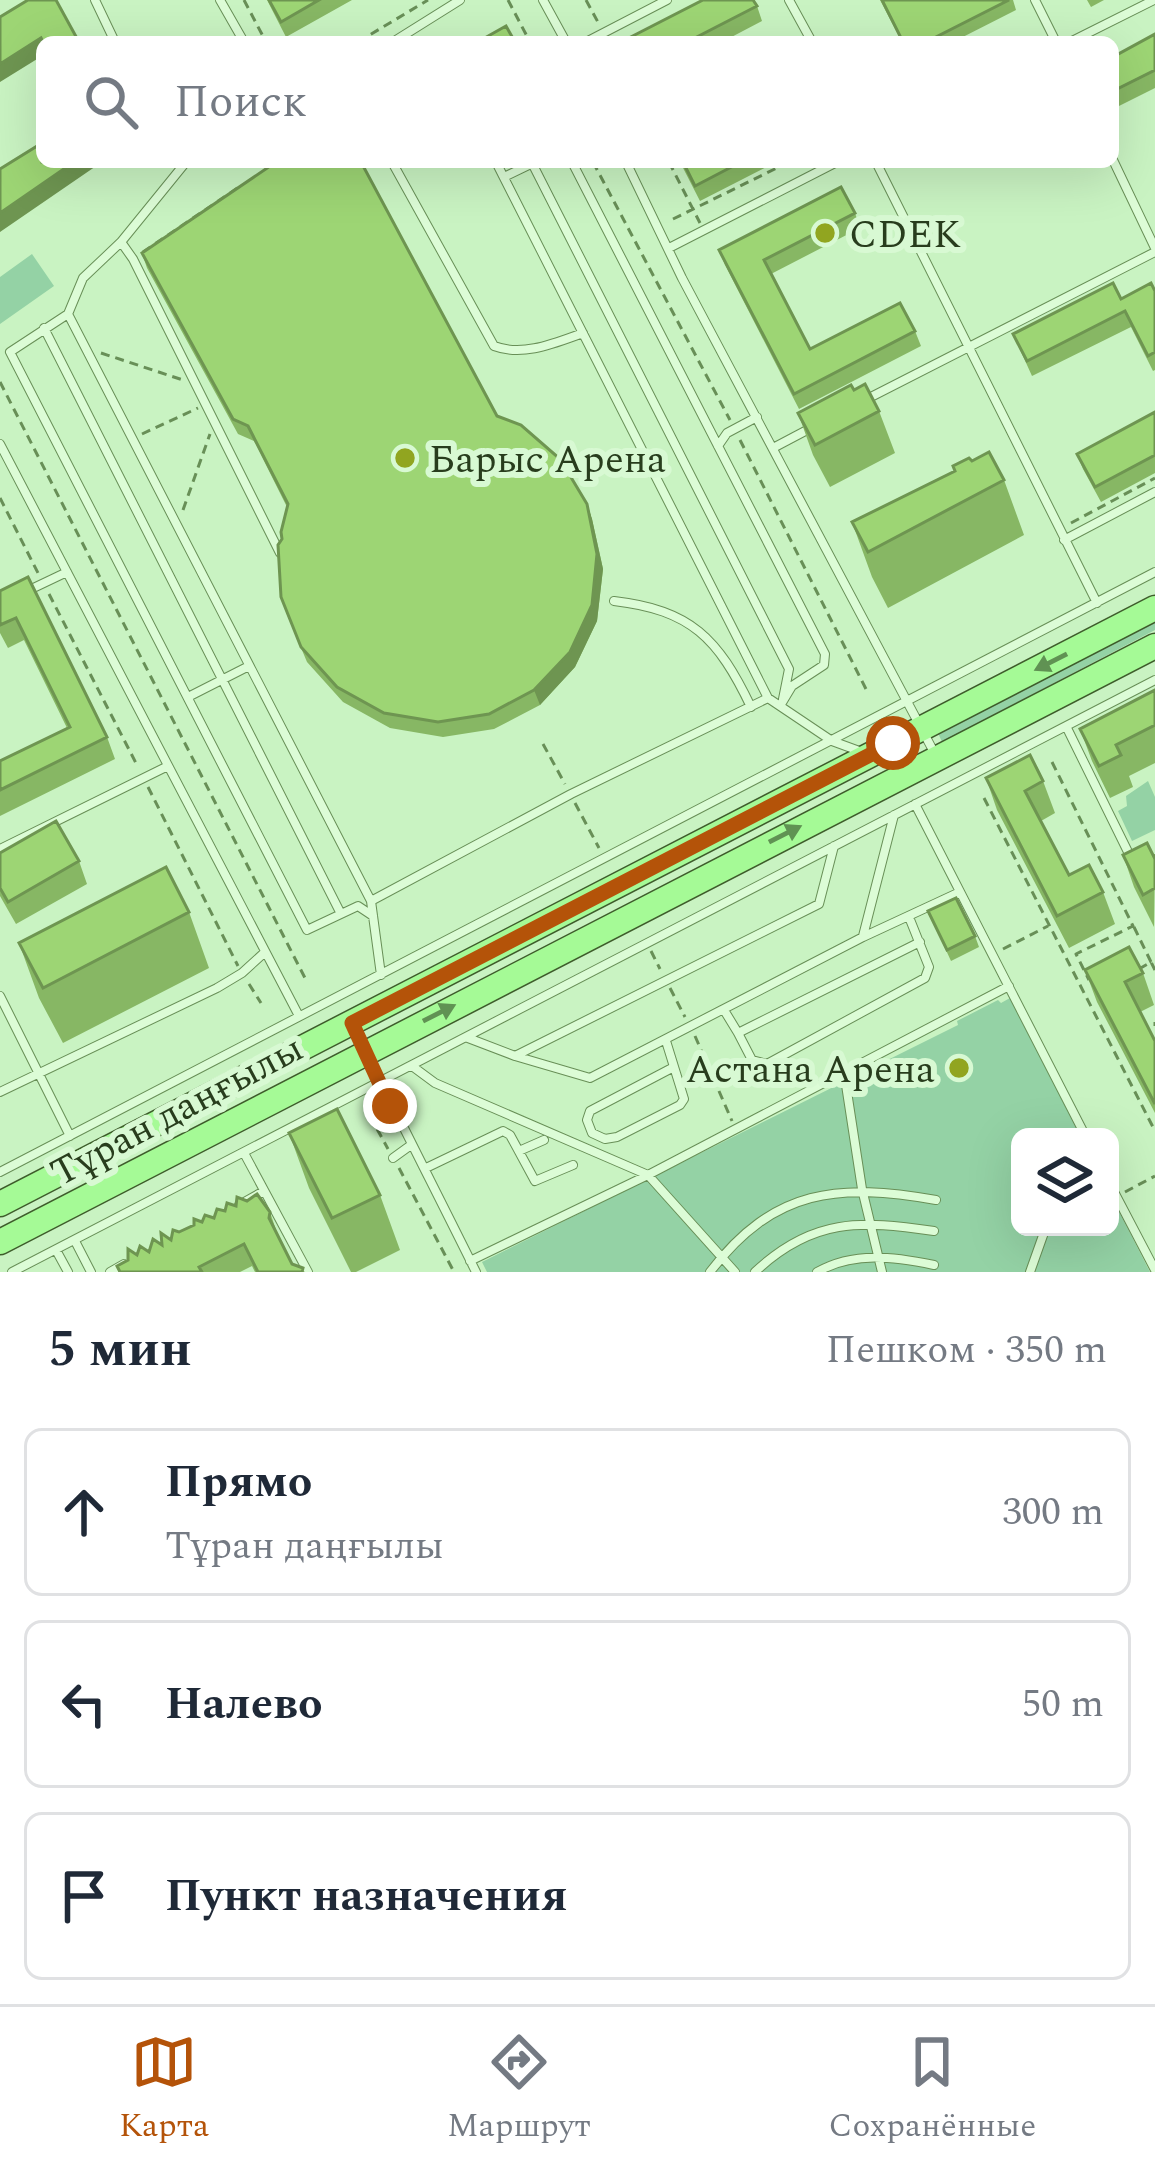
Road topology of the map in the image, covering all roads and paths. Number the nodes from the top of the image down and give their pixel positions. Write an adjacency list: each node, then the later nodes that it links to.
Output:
1 (94, 0): 14 (lane)
2 (220, 0): 15 (lane)
3 (244, 0): 16 (path)
4 (428, 0): 17 (path)
5 (460, 0): 18 (lane)
6 (508, 0): 19 (path)
7 (543, 0): 20 (lane)
8 (586, 0): 13 (path)
9 (667, 0): 13 (lane)
10 (789, 0): 22 (lane)
11 (1035, 0): 23 (lane)
12 (1154, 0): 24 (lane)
13 (604, 33): 21 (lane)
14 (112, 36)
15 (241, 36)
16 (263, 36)
17 (368, 36)
18 (403, 36)
19 (527, 36)
20 (563, 36)
21 (598, 36)
22 (809, 36)
23 (1054, 36)
24 (1082, 36)
25 (175, 168): 41 (lane)
26 (400, 168): 47 (lane)
27 (536, 168): 84 (lane)
28 (575, 168): 60 (lane)
29 (596, 168): 57 (path)
30 (629, 168): 42 (lane)
31 (672, 168): 38 (path)
32 (777, 168): 38 (path)
33 (825, 168): 40 (lane)
34 (879, 168): 48 (lane)
35 (1117, 168): 43 (lane)
36 (500, 169): 47 (lane)
37 (243, 185): 44 (path)
38 (693, 209): 39 (path); 40 (path)
39 (673, 219)
40 (704, 230): 42 (lane)
41 (121, 242): 44 (lane); 45 (lane)
42 (668, 248): 54 (lane)
43 (1155, 250): 48 (lane)
44 (133, 259): 51 (lane)
45 (68, 314): 46 (lane); 49 (lane)
46 (44, 328): 78 (lane); 81 (lane)
47 (583, 333): 82 (lane)
48 (969, 346): 53 (lane); 66 (lane)
49 (85, 348): 51 (path); 58 (lane)
50 (0, 382): 117 (path)
51 (196, 385): 52 (lane)
52 (206, 404): 55 (lane); 58 (path)
53 (851, 407)
54 (757, 417): 57 (lane); 61 (lane)
55 (214, 421): 65 (path); 68 (lane)
56 (812, 428): 61 (lane)
57 (734, 429): 60 (lane); 80 (path)
58 (132, 438): 65 (lane)
59 (0, 444): 69 (lane)
60 (718, 446): 84 (lane)
61 (773, 448): 83 (lane)
62 (1155, 478): 66 (path)
63 (1155, 492): 67 (lane)
64 (0, 498): 71 (path)
65 (176, 524): 77 (lane)
66 (1059, 529): 67 (lane)
67 (1064, 540): 74 (lane)
68 (280, 553)
69 (67, 572): 71 (lane); 92 (lane)
70 (1155, 572): 74 (lane)
71 (43, 583): 72 (lane); 93 (path)
72 (14, 597)
73 (614, 601): 85 (lane)
74 (1097, 604): 83 (lane)
75 (1155, 608): 87 (main road, Тұран даңғылы, one-way to 87)
76 (1155, 646): 90 (main road, Тұран даңғылы)
77 (249, 665): 78 (lane); 101 (lane)
78 (224, 678): 81 (lane); 102 (lane)
79 (1155, 680): 86 (lane)
80 (868, 693)
81 (188, 697): 102 (lane)
82 (768, 698): 84 (lane); 85 (lane)
83 (908, 702): 87 (lane); 88 (lane)
84 (782, 704): 88 (lane)
85 (751, 706): 101 (lane)
86 (1066, 726): 95 (lane); 99 (lane)
87 (922, 729): 89 (main road, Тұран даңғылы); 90 (lane)
88 (832, 741): 89 (lane); 116 (lane)
89 (871, 755): 125 (main road, Тұран даңғылы)
90 (936, 757): 130 (main road, Тұран даңғылы, one-way to 90)
91 (1052, 763): 106 (path)
92 (168, 766): 93 (lane); 110 (lane)
93 (144, 778): 98 (lane); 115 (path)
94 (984, 798): 105 (path)
95 (915, 804): 96 (lane); 100 (lane)
96 (895, 814): 97 (lane); 107 (lane)
97 (834, 846): 109 (lane); 118 (lane)
98 (0, 849)
99 (1138, 874)
100 (960, 892): 104 (lane); 111 (lane)
101 (371, 902): 103 (lane)
102 (340, 912): 103 (lane)
103 (373, 916): 116 (lane)
104 (909, 917): 107 (lane); 108 (lane)
105 (1049, 925): 111 (path); 141 (path)
106 (1133, 926): 112 (path); 120 (path)
107 (863, 938): 123 (lane)
108 (920, 942): 127 (lane); 127 (lane)
109 (647, 943): 118 (path); 128 (lane)
110 (265, 952): 115 (lane); 124 (lane)
111 (993, 955): 119 (lane)
112 (1153, 961): 113 (path); 114 (path)
113 (1155, 970)
114 (1132, 973)
115 (242, 974): 122 (path); 135 (lane)
116 (381, 975): 124 (lane)
117 (306, 980)
118 (666, 980): 126 (path); 131 (lane)
119 (1009, 986): 134 (lane); 140 (lane)
120 (1095, 993)
121 (0, 996): 135 (lane)
122 (261, 1003)
123 (724, 1010): 126 (lane); 127 (lane)
124 (298, 1016): 142 (lane)
125 (352, 1023): 130 (lane); 158 (main road, Тұран даңғылы)
126 (691, 1028): 129 (lane); 139 (path)
127 (738, 1034)
128 (467, 1037): 131 (lane); 132 (lane)
129 (666, 1041): 131 (lane); 133 (lane)
130 (365, 1051): 136 (lane); 164 (main road, Тұран даңғылы)
131 (515, 1056)
132 (412, 1066): 136 (lane); 151 (lane)
133 (672, 1068): 133 (lane)
134 (844, 1072): 139 (lane); 153 (lane)
135 (37, 1073): 137 (lane); 142 (lane)
136 (378, 1080): 144 (lane); 146 (lane)
137 (0, 1092)
138 (370, 1116): 147 (path)
139 (736, 1128): 151 (lane)
140 (1078, 1128)
141 (1155, 1131)
142 (70, 1136): 150 (lane)
143 (544, 1140): 145 (lane)
144 (411, 1145): 147 (lane); 149 (lane)
145 (519, 1150): 148 (lane); 149 (lane)
146 (244, 1154): 154 (lane); 163 (lane)
147 (394, 1158): 177 (path)
148 (573, 1165)
149 (426, 1168): 168 (lane)
150 (0, 1172)
151 (648, 1174): 166 (lane); 168 (lane)
152 (1155, 1176): 155 (path)
153 (862, 1189): 156 (lane); 160 (lane); 166 (lane)
154 (264, 1191): 159 (lane); 176 (lane)
155 (1119, 1195)
156 (936, 1200)
157 (1119, 1200): 171 (lane)
158 (0, 1204)
159 (225, 1211)
160 (870, 1222): 161 (lane); 167 (lane); 181 (lane)
161 (934, 1231)
162 (1043, 1236): 184 (lane)
163 (75, 1241): 165 (lane); 174 (lane)
164 (0, 1242)
165 (56, 1250): 172 (lane); 173 (lane)
166 (722, 1257): 179 (lane); 180 (lane)
167 (878, 1257): 170 (lane); 182 (lane); 183 (lane)
168 (470, 1261): 178 (lane)
169 (129, 1262): 175 (lane)
170 (934, 1265)
171 (1155, 1270)
172 (12, 1272)
173 (68, 1272)
174 (91, 1272)
175 (110, 1272)
176 (308, 1272)
177 (454, 1272)
178 (476, 1272)
179 (710, 1272)
180 (735, 1272)
181 (755, 1272)
182 (817, 1272)
183 (882, 1272)
184 (1030, 1272)

